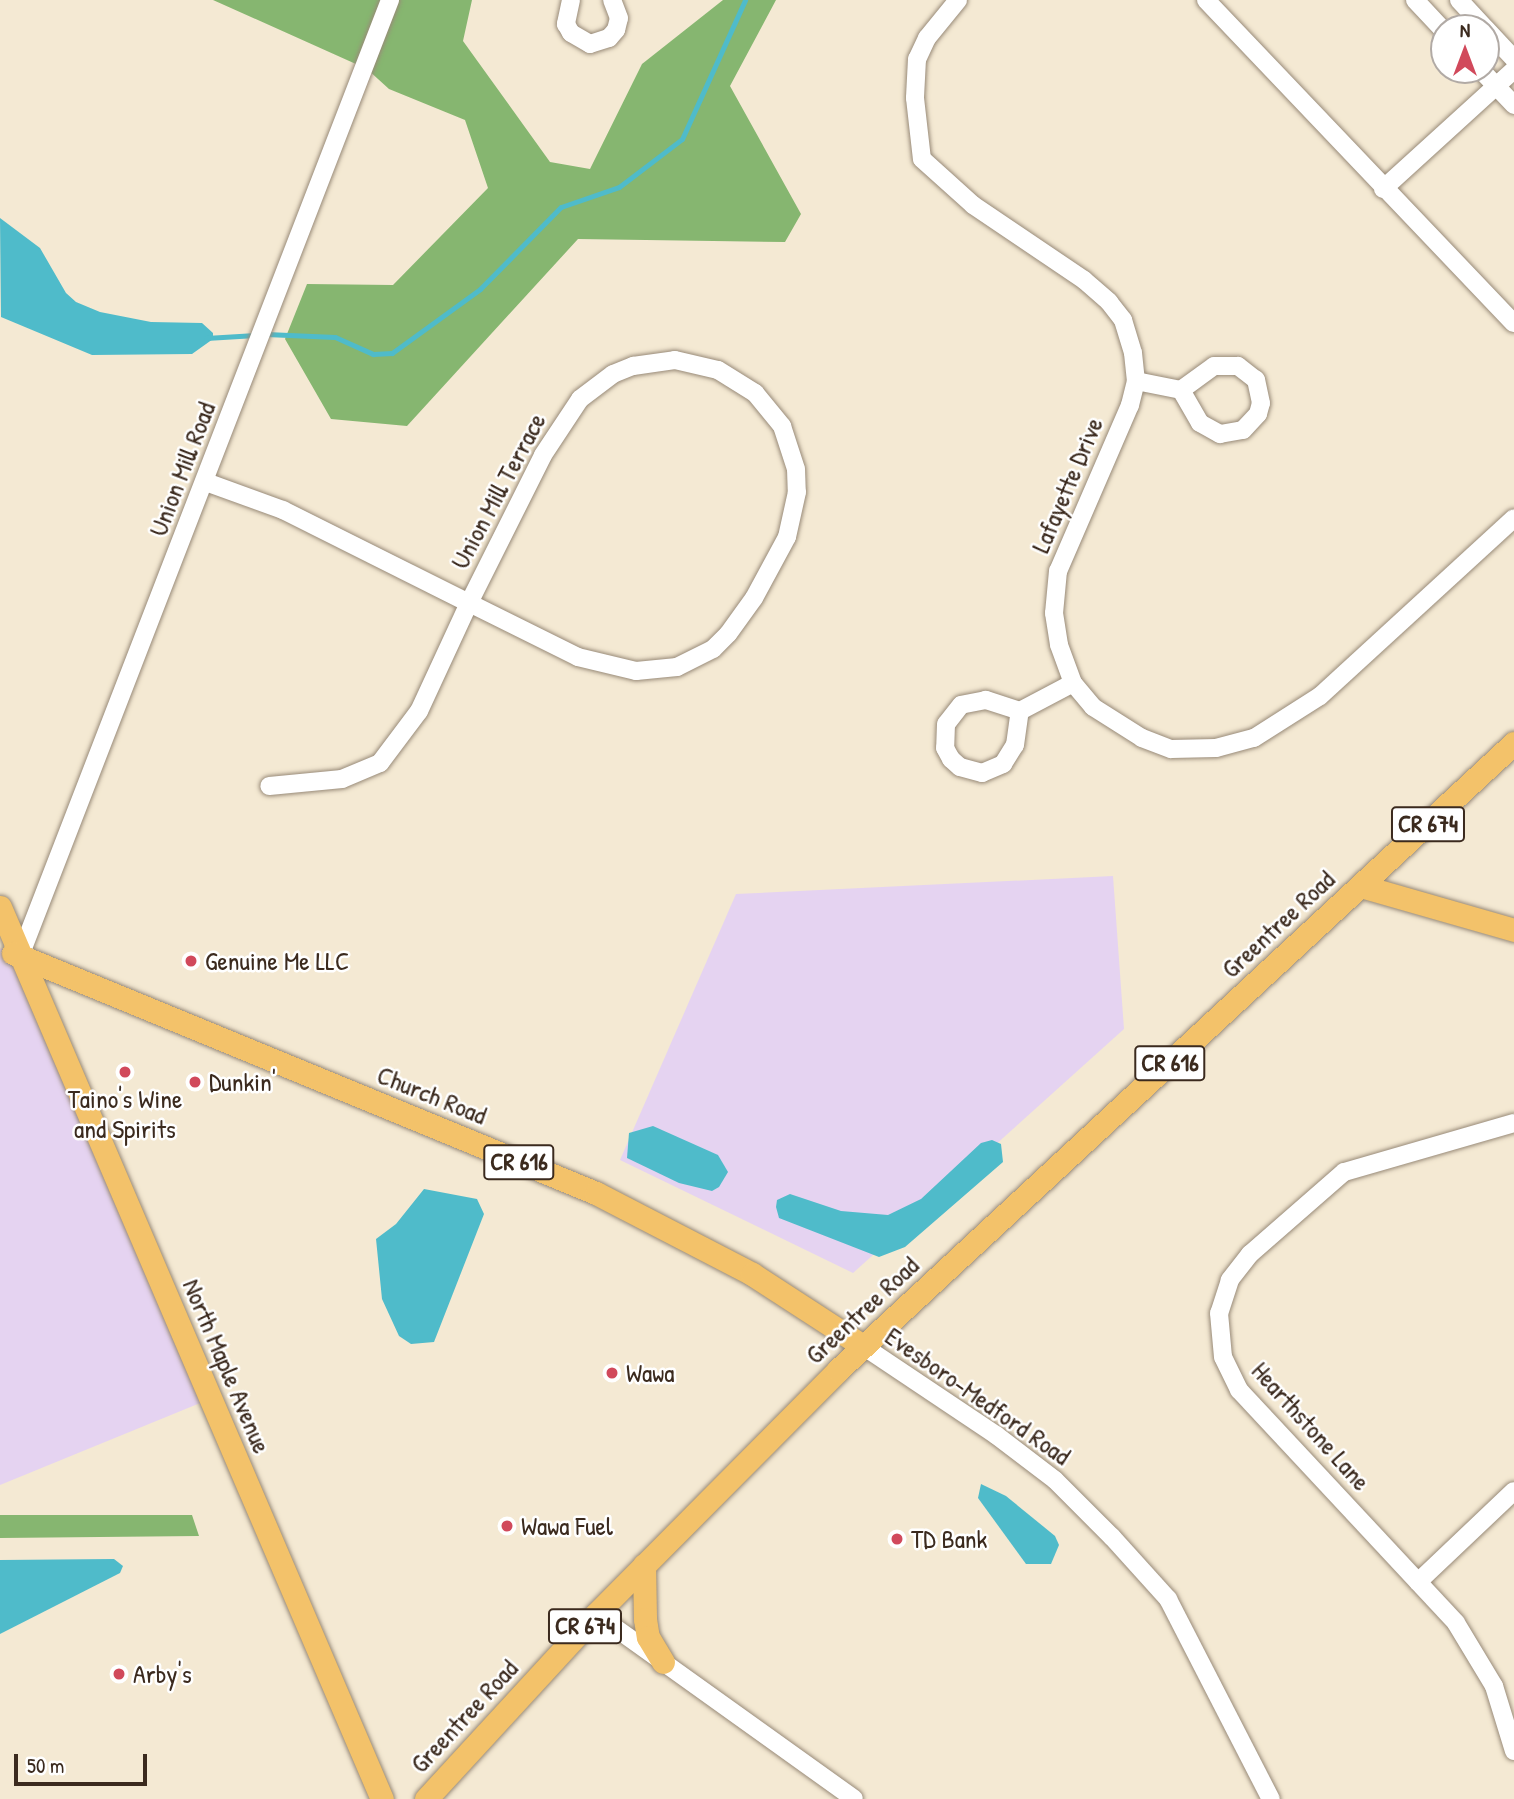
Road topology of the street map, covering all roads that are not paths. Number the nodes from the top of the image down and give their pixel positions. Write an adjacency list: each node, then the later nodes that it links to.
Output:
1 (390, 0): 19 (street, Union Mill Road)
2 (571, 0): 3 (street)
3 (612, 0)
4 (958, 0): 17 (street, Lafayette Drive)
5 (1206, 0): 15 (street)
6 (1415, 0): 9 (street)
7 (1459, 0): 8 (street)
8 (1472, 14)
9 (1430, 16)
10 (1500, 45): 11 (street)
11 (1514, 59)
12 (1514, 70): 13 (street)
13 (1496, 86): 14 (street); 15 (street)
14 (1514, 105)
15 (1383, 189): 16 (street)
16 (1514, 323)
17 (1136, 381): 18 (street); 22 (street, Lafayette Drive)
18 (1181, 390): 18 (street)
19 (206, 482): 21 (street, Union Mill Terrace); 29 (street, Union Mill Road)
20 (1514, 518): 22 (street, Lafayette Drive)
21 (469, 603): 21 (street, Union Mill Terrace); 25 (street)
22 (1073, 683): 23 (street)
23 (1020, 711): 23 (street)
24 (1514, 743): 26 (main road, CR 674)
25 (270, 786)
26 (1361, 886): 28 (main road); 31 (main road, Greentree Road / CR 616)
27 (0, 907): 29 (main road, North Maple Avenue)
28 (1514, 930)
29 (10, 952): 31 (main road, Church Road / CR 616); 38 (main road, North Maple Avenue)
30 (1514, 1124): 34 (street, Hearthstone Lane)
31 (863, 1346): 33 (main road, Greentree Road / CR 674); 41 (street, Evesboro-Medford Road)
32 (1514, 1491): 34 (street)
33 (644, 1565): 35 (main road, Greentree Road / CR 674); 36 (main road)
34 (1418, 1582): 37 (street, Hearthstone Lane)
35 (596, 1614): 36 (street); 39 (main road, Greentree Road / CR 674)
36 (663, 1662): 40 (street)
37 (1514, 1752)
38 (382, 1799)
39 (426, 1799)
40 (854, 1799)
41 (1271, 1799)

